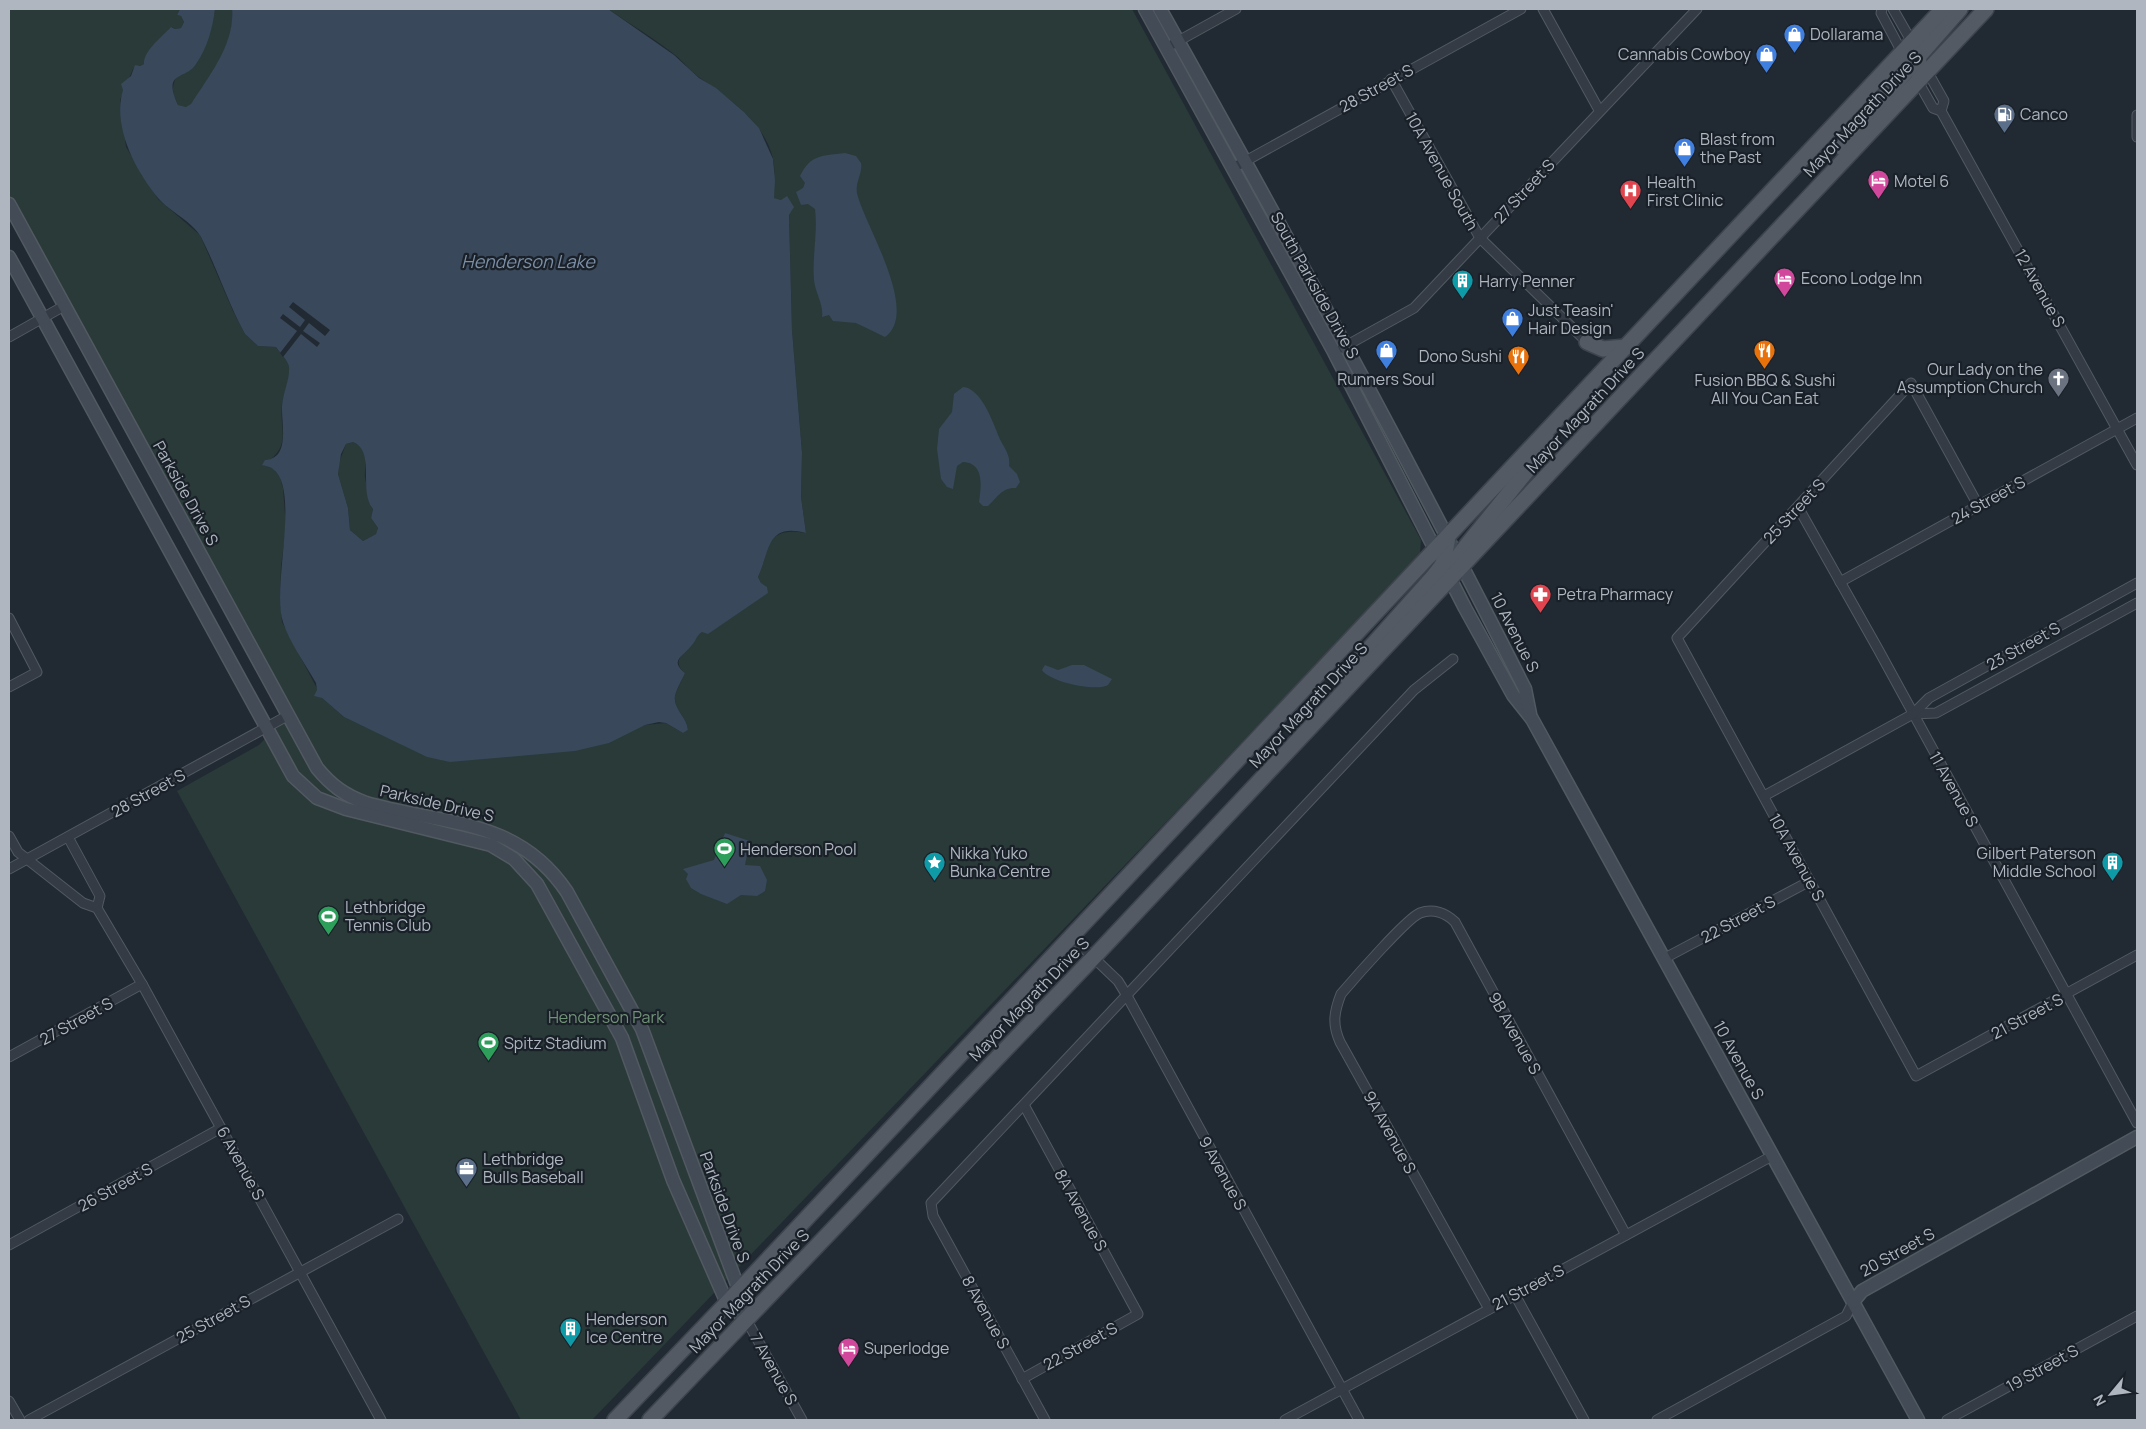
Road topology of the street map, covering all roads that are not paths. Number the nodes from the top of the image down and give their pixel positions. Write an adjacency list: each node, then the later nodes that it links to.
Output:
1 (1145, 9): 13 (street, South Parkside Drive S)
2 (1160, 9): 12 (street, South Parkside Drive S)
3 (1236, 9): 12 (street)
4 (1521, 9): 17 (street, 28 Street S)
5 (1544, 9): 18 (street)
6 (1697, 9): 18 (street, 27 Street S)
7 (1882, 9): 14 (street)
8 (1893, 9): 14 (street)
9 (1942, 9): 14 (main road, Mayor Magrath Drive S)
10 (1960, 9): 15 (main road)
11 (1986, 9): 16 (main road, Mayor Magrath Drive S)
12 (1178, 40): 13 (street); 22 (street, South Parkside Drive S)
13 (1166, 47): 22 (street, South Parkside Drive S)
14 (1907, 47): 15 (main road); 32 (main road, Mayor Magrath Drive S)
15 (1914, 61): 16 (main road); 24 (main road)
16 (1922, 76): 19 (street, 12 Avenue S); 19 (street, 12 Avenue S); 24 (main road, Mayor Magrath Drive S)
17 (1391, 79): 22 (street, 28 Street S); 25 (street, 10A Avenue South)
18 (1599, 110): 25 (street, 27 Street S)
19 (1941, 111): 37 (street, 12 Avenue S)
20 (2137, 115): 21 (street)
21 (2136, 136)
22 (1238, 165): 31 (street, South Parkside Drive S); 33 (street, South Parkside Drive S)
23 (9, 204): 27 (street, Parkside Drive S)
24 (1784, 224): 43 (main road, Mayor Magrath Drive S)
25 (1480, 238): 30 (street, 10A Avenue South); 31 (street, 27 Street S)
26 (9, 258): 28 (street, Parkside Drive S)
27 (64, 306): 28 (street); 54 (street, Parkside Drive S)
28 (42, 318): 29 (street); 56 (street, Parkside Drive S)
29 (9, 337)
30 (1586, 342): 32 (main road); 34 (main road)
31 (1346, 346): 33 (street, 27 Street S); 41 (street, South Parkside Drive S)
32 (1626, 347): 34 (main road, Mayor Magrath Drive S)
33 (1334, 352): 42 (street, South Parkside Drive S)
34 (1597, 377): 35 (main road, Mayor Magrath Drive S)
35 (1562, 415): 41 (main road, Mayor Magrath Drive S); 43 (main road)
36 (2137, 418): 37 (street, 24 Street S)
37 (2117, 429): 38 (street, 12 Avenue S); 39 (street, 24 Street S)
38 (2137, 465)
39 (1978, 505): 40 (street, 25 Street S); 46 (street, 24 Street S)
40 (1798, 507): 46 (street, 11 Avenue S); 50 (street, 25 Street S)
41 (1448, 537): 42 (main road, Mayor Magrath Drive S); 43 (street, South Parkside Drive S); 44 (main road)
42 (1436, 550): 44 (street, South Parkside Drive S); 65 (main road, Mayor Magrath Drive S)
43 (1460, 562): 45 (main road, Mayor Magrath Drive S); 55 (street, 10 Avenue S)
44 (1443, 564): 45 (street, South Parkside Drive S); 57 (main road)
45 (1451, 579): 55 (street, 10 Avenue S); 57 (main road, Mayor Magrath Drive S)
46 (1840, 582): 53 (street, 11 Avenue S)
47 (2137, 583): 53 (street, 23 Street S)
48 (2137, 602): 53 (street, 23 Street S)
49 (9, 618): 52 (street)
50 (1677, 638): 58 (street, 10A Avenue S)
51 (1453, 659): 71 (street)
52 (9, 688)
53 (1913, 714): 58 (street, 23 Street S); 72 (street, 11 Avenue S)
54 (287, 716): 56 (street, 28 Street S); 84 (street, Parkside Drive S)
55 (1530, 716): 69 (street, 10 Avenue S)
56 (267, 728): 60 (street, 28 Street S); 87 (street, Parkside Drive S)
57 (1311, 728): 67 (main road, Mayor Magrath Drive S)
58 (1764, 796): 63 (street, 10A Avenue S)
59 (9, 836): 61 (street)
60 (68, 837): 61 (street, 28 Street S); 64 (street, 6 Avenue S)
61 (27, 859): 62 (street, 28 Street S); 64 (street)
62 (9, 869)
63 (1810, 881): 69 (street, 22 Street S); 74 (street, 10A Avenue S)
64 (97, 908): 70 (street, 6 Avenue S)
65 (1072, 937): 67 (street, 9 Avenue S); 84 (main road, Mayor Magrath Drive S)
66 (2137, 955): 72 (street, 21 Street S)
67 (1093, 958): 71 (street, 9 Avenue S); 91 (main road, Mayor Magrath Drive S)
68 (1374, 958): 81 (street, 9B Avenue S); 88 (street, 9A Avenue S)
69 (1665, 958): 79 (street, 10 Avenue S)
70 (142, 984): 73 (street, 27 Street S); 77 (street, 6 Avenue S)
71 (1126, 994): 75 (street); 93 (street, 9 Avenue S)
72 (2066, 995): 74 (street, 21 Street S); 76 (street, 11 Avenue S)
73 (9, 1058)
74 (1916, 1076)
75 (1024, 1106): 89 (street, 8A Avenue S); 92 (street, 8 Avenue S)
76 (2137, 1123)
77 (222, 1128): 82 (street, 26 Street S); 83 (street, 6 Avenue S)
78 (2137, 1138): 86 (street, 20 Street S)
79 (1772, 1156): 81 (street, 21 Street S); 86 (street, 10 Avenue S)
80 (398, 1219): 83 (street, 25 Street S)
81 (1626, 1235): 85 (street, 21 Street S)
82 (9, 1245)
83 (299, 1271): 96 (street, 25 Street S); 97 (street, 6 Avenue S)
84 (739, 1290): 87 (main road, Mayor Magrath Drive S); 91 (street, Parkside Drive S)
85 (1515, 1295): 88 (street, 21 Street S); 104 (street)
86 (1853, 1302): 105 (street, 20 Street S); 106 (street, 10 Avenue S)
87 (727, 1303): 91 (street, Parkside Drive S); 98 (main road, Mayor Magrath Drive S)
88 (1489, 1309): 93 (street, 21 Street S)
89 (1138, 1314): 92 (street, 22 Street S)
90 (2137, 1316): 107 (street, 19 Street S)
91 (746, 1319): 99 (main road, Mayor Magrath Drive S); 100 (street, 7 Avenue S)
92 (1022, 1379): 101 (street, 8 Avenue S)
93 (1342, 1389): 102 (street, 21 Street S); 103 (street, 9 Avenue S)
94 (9, 1400): 95 (street)
95 (20, 1420)
96 (29, 1420)
97 (381, 1420)
98 (615, 1420)
99 (650, 1420)
100 (802, 1420)
101 (1045, 1420)
102 (1285, 1420)
103 (1359, 1420)
104 (1584, 1420)
105 (1657, 1420)
106 (1918, 1420)
107 (1947, 1420)

